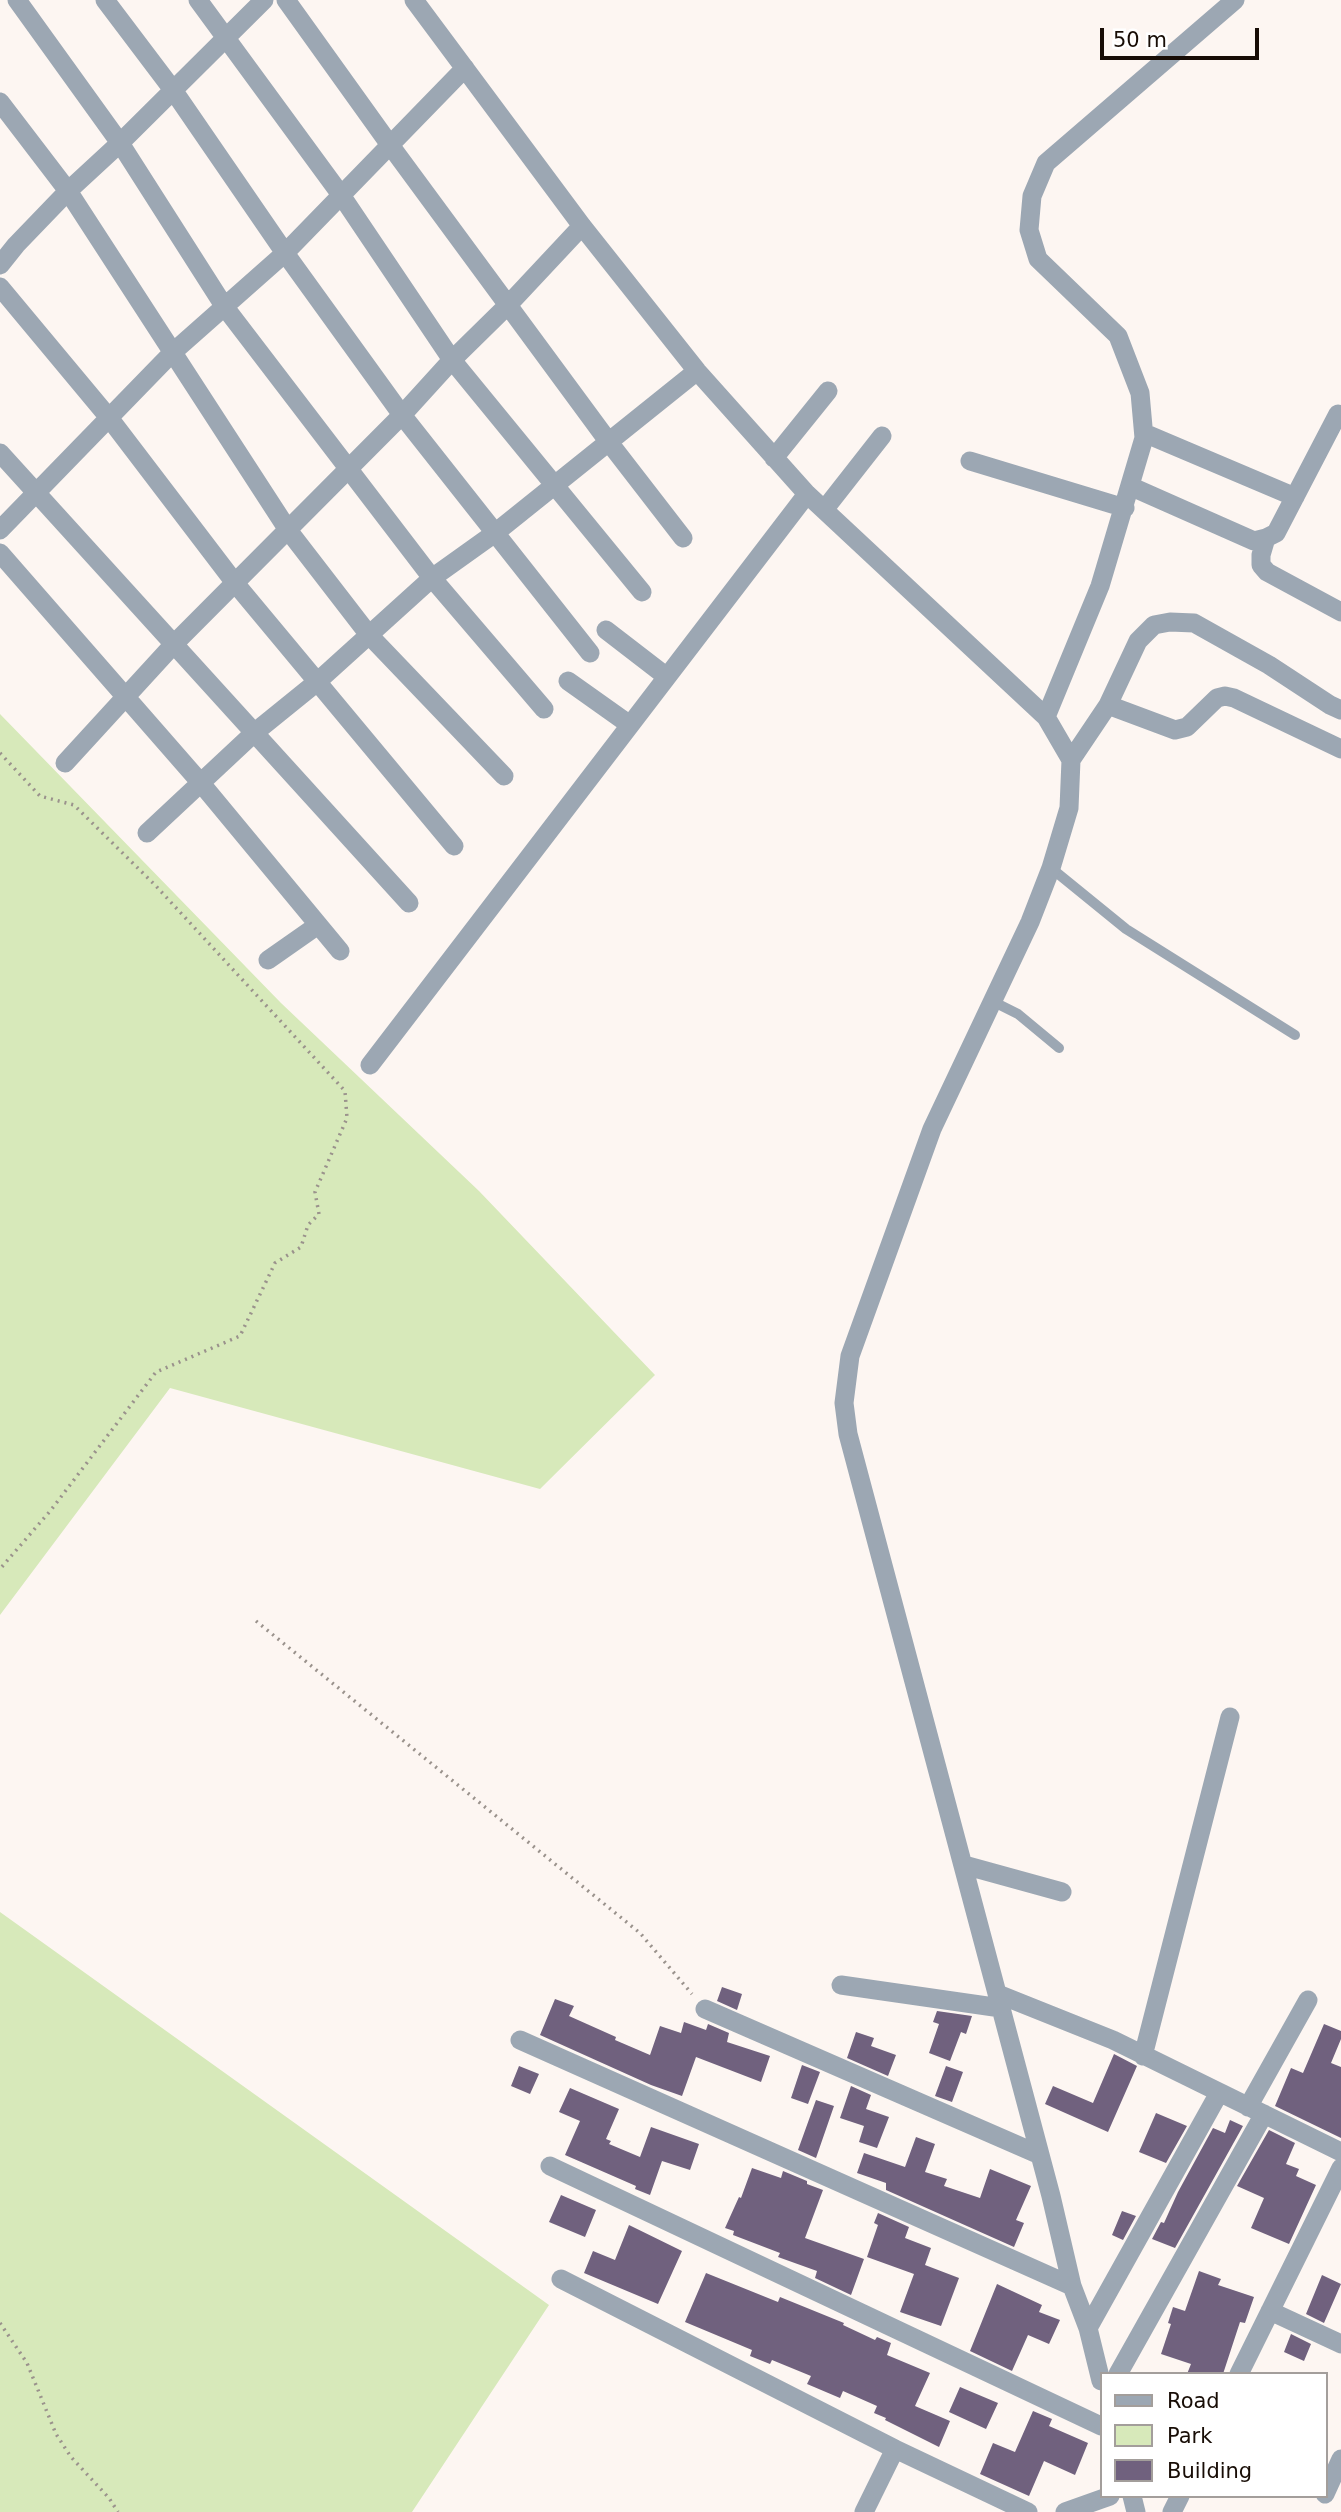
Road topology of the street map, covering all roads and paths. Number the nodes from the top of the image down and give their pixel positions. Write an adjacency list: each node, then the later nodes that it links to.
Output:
1 (17, 0): 12 (street)
2 (106, 0): 10 (street)
3 (198, 0): 8 (street)
4 (264, 0): 8 (street)
5 (286, 0): 13 (street)
6 (414, 0): 9 (street)
7 (1235, 0): 29 (street)
8 (226, 38): 10 (street); 15 (street)
9 (465, 68): 13 (street); 16 (street)
10 (173, 90): 12 (street); 17 (street)
11 (0, 102): 14 (street)
12 (120, 143): 14 (street); 21 (street)
13 (390, 145): 15 (street); 20 (street)
14 (68, 191): 18 (street); 22 (street)
15 (341, 195): 17 (street); 23 (street)
16 (582, 226): 20 (street); 24 (street)
17 (285, 253): 21 (street); 27 (street)
18 (0, 265)
19 (0, 287): 28 (street)
20 (509, 304): 23 (street); 31 (street)
21 (224, 306): 22 (street); 35 (street)
22 (172, 353): 28 (street); 44 (street)
23 (452, 360): 27 (street); 36 (street)
24 (697, 370): 31 (street); 33 (street)
25 (828, 391): 33 (street)
26 (1338, 414): 40 (street)
27 (402, 415): 35 (street); 45 (street)
28 (110, 419): 38 (street); 50 (street)
29 (1144, 433): 37 (street); 40 (street)
30 (881, 436): 42 (street)
31 (608, 441): 36 (street); 46 (street)
32 (0, 453): 38 (street)
33 (774, 458): 39 (street)
34 (970, 461): 41 (street)
35 (348, 469): 44 (street); 49 (street)
36 (554, 485): 45 (street); 51 (street)
37 (1132, 486): 41 (street); 47 (street)
38 (35, 492): 43 (street); 55 (street)
39 (807, 494): 42 (street); 57 (street)
40 (1294, 497): 47 (street)
41 (1125, 508): 64 (street)
42 (824, 510): 64 (street)
43 (0, 530)
44 (288, 530): 50 (street); 54 (street)
45 (495, 533): 49 (street); 56 (street)
46 (683, 538)
47 (1266, 538): 52 (street)
48 (0, 553): 60 (street)
49 (432, 578): 54 (street); 62 (street)
50 (235, 583): 55 (street); 59 (street)
51 (642, 592)
52 (1341, 612)
53 (606, 630): 57 (street)
54 (369, 635): 59 (street); 71 (street)
55 (174, 644): 60 (street); 66 (street)
56 (590, 653)
57 (667, 677): 65 (street)
58 (568, 681): 65 (street)
59 (317, 682): 66 (street); 74 (street)
60 (127, 698): 70 (street); 72 (street)
61 (1108, 705): 63 (street); 67 (street); 69 (street)
62 (544, 709)
63 (1341, 710)
64 (1046, 717): 69 (street)
65 (630, 725): 83 (street)
66 (254, 733): 72 (street); 76 (street)
67 (1341, 749)
68 (0, 753): 84 (path)
69 (1072, 760): 75 (street)
70 (65, 763)
71 (504, 776)
72 (200, 782): 73 (street); 77 (street)
73 (147, 833)
74 (454, 846)
75 (1051, 867): 80 (street); 81 (lane)
76 (409, 903)
77 (318, 925): 78 (street); 79 (street)
78 (340, 951)
79 (268, 960)
80 (992, 1001): 82 (lane); 87 (street)
81 (1295, 1035)
82 (1059, 1048)
83 (369, 1065)
84 (0, 1569)
85 (256, 1621): 92 (path)
86 (1230, 1717): 94 (street)
87 (964, 1865): 88 (street); 91 (street)
88 (1062, 1892)
89 (841, 1984): 91 (street)
90 (1308, 2000): 96 (street)
91 (999, 2001): 94 (street); 98 (street)
92 (705, 2009): 98 (street)
93 (520, 2040): 102 (street)
94 (1143, 2056): 95 (street)
95 (1219, 2093): 96 (street); 105 (street)
96 (1256, 2111): 97 (street); 107 (street)
97 (1341, 2152)
98 (1040, 2155): 102 (street)
99 (550, 2166): 110 (street)
100 (1341, 2168): 103 (street)
101 (561, 2279): 111 (street)
102 (1072, 2286): 105 (street)
103 (1270, 2311): 106 (street); 108 (street)
104 (0, 2323): 115 (path)
105 (1088, 2328): 109 (street)
106 (1341, 2344)
107 (1119, 2372)
108 (1240, 2372)
109 (1100, 2377)
110 (1100, 2426)
111 (895, 2449): 116 (street); 117 (street)
112 (1341, 2459): 113 (street)
113 (1327, 2490)
114 (1104, 2498): 118 (street)
115 (118, 2512)
116 (863, 2512)
117 (1028, 2512)
118 (1065, 2512)

